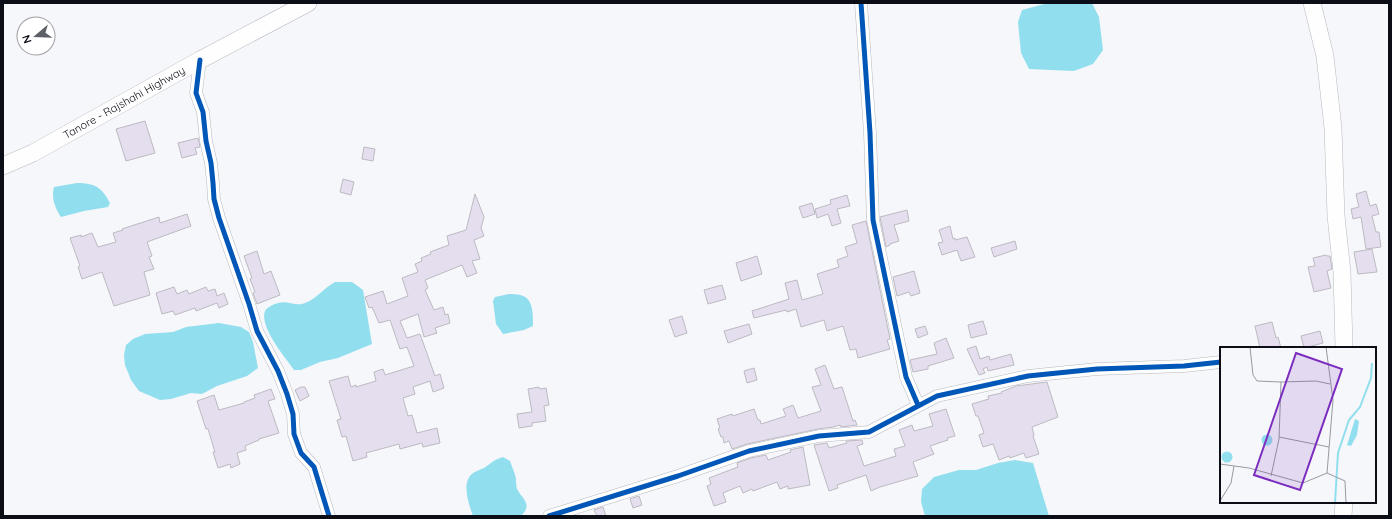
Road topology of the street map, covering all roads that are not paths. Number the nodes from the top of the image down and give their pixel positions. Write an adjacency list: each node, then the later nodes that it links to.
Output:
1 (308, 3): 4 (street, Tanore - Rajshahi Highway)
2 (860, 3): 8 (street)
3 (1312, 3): 6 (street)
4 (200, 60): 5 (street, Tanore - Rajshahi Highway); 10 (street)
5 (3, 166)
6 (1341, 347)
7 (1220, 362): 8 (street)
8 (918, 405): 11 (street)
9 (1344, 503): 12 (street)
10 (329, 516)
11 (549, 516)
12 (1343, 516)

